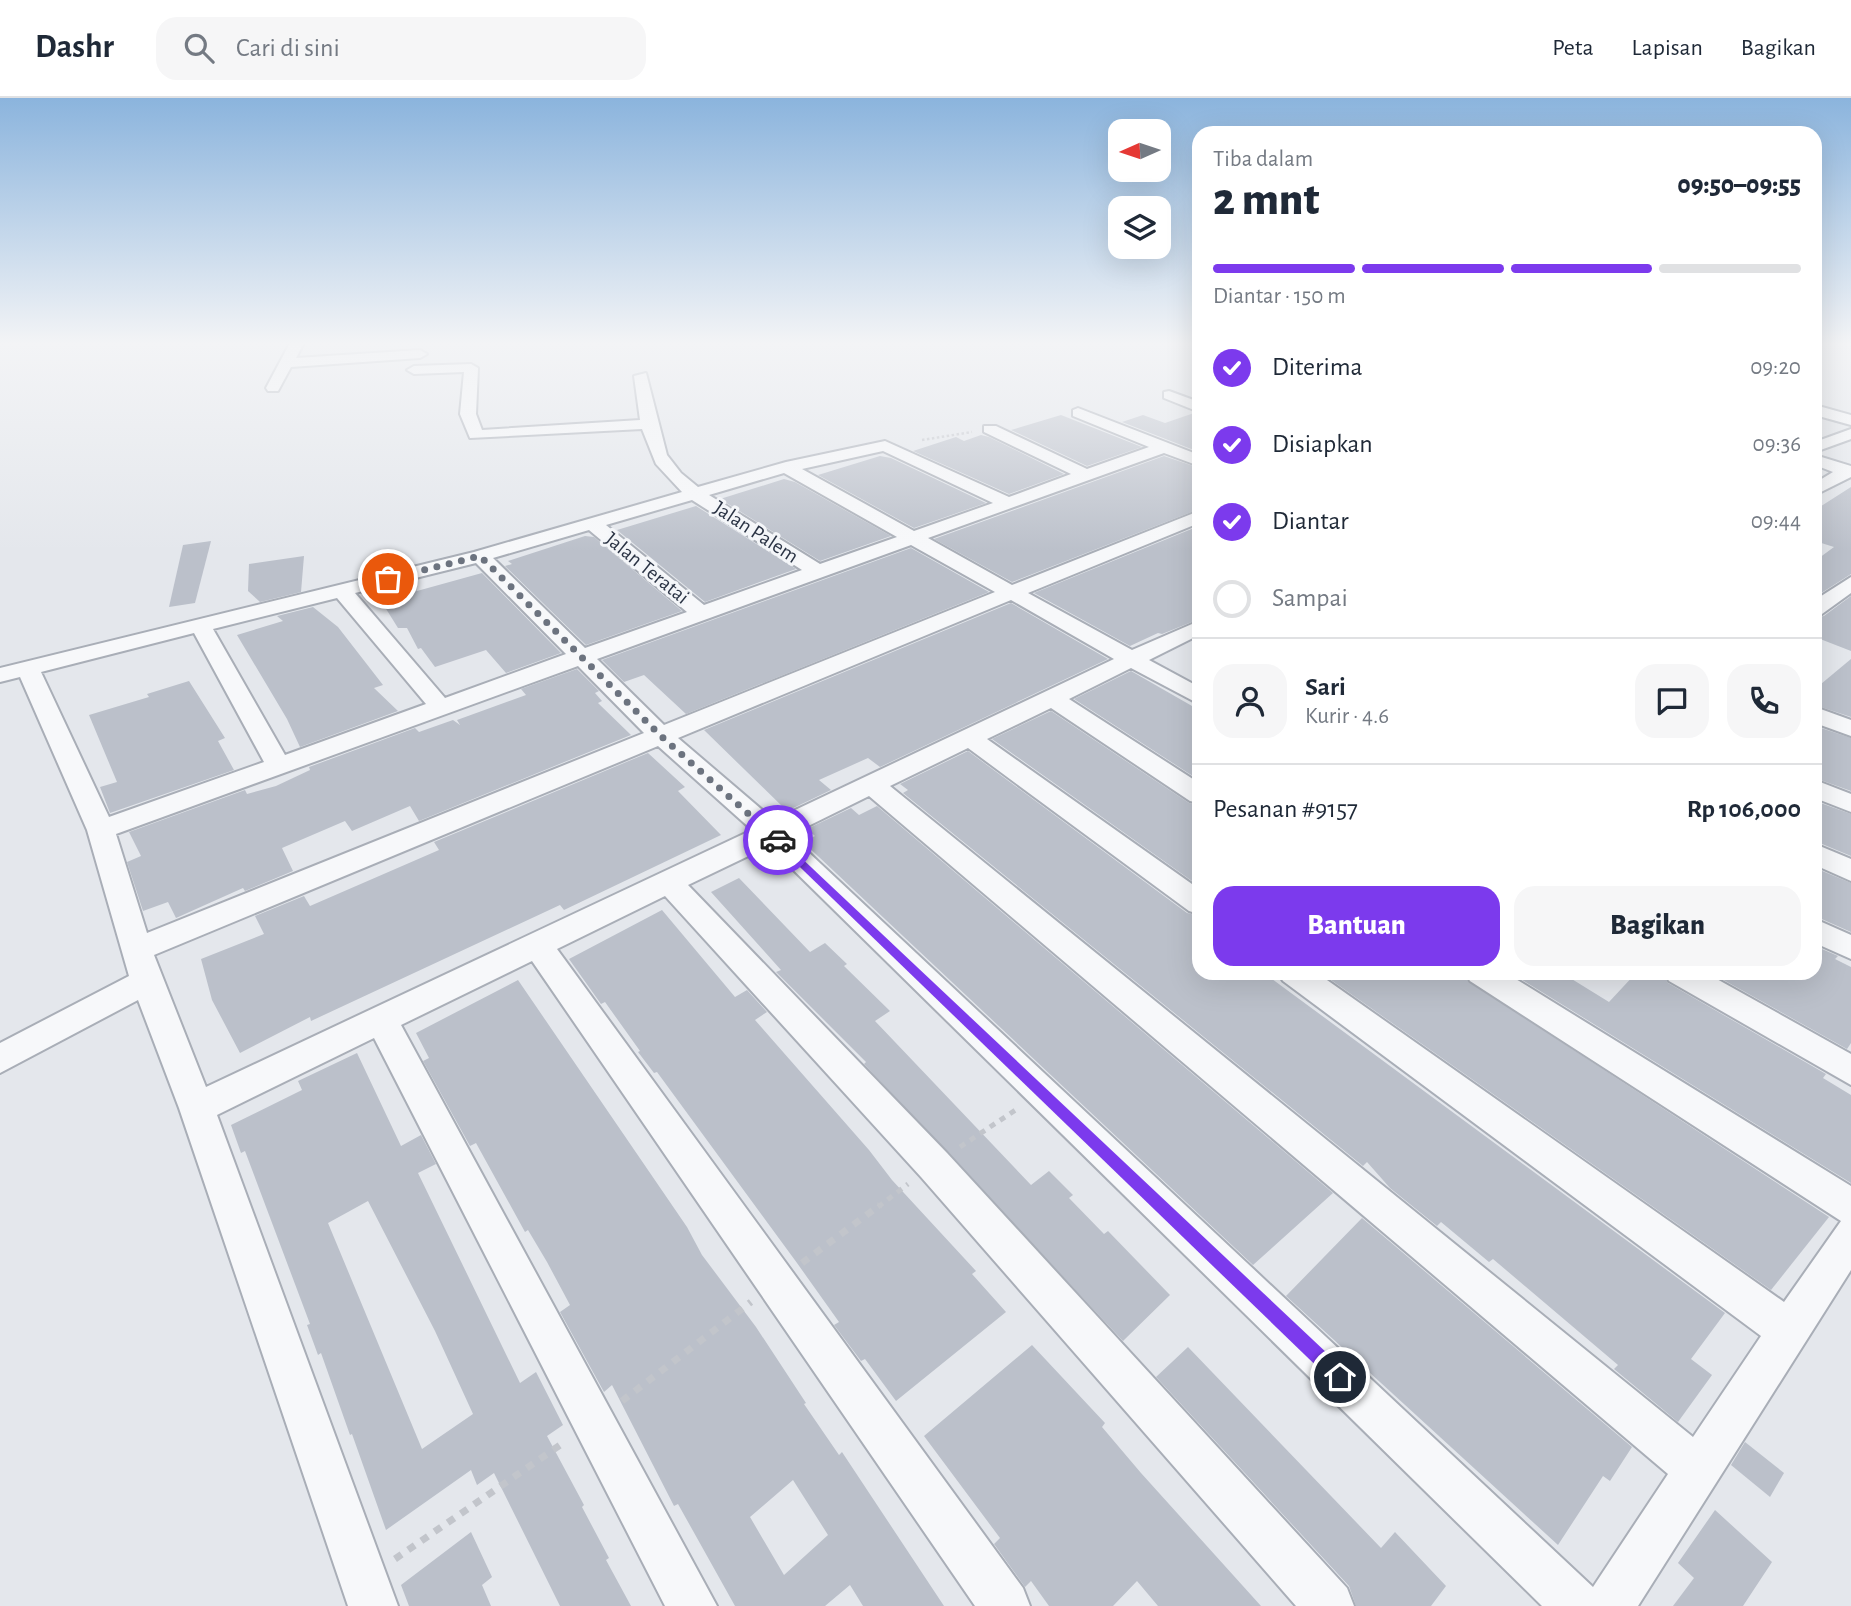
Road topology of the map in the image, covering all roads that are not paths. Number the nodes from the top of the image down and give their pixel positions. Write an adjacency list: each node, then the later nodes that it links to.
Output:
1 (468, 411): 6 (street)
2 (648, 411): 6 (street, Jalan Palem)
3 (1078, 412): 10 (street)
4 (1822, 412): 5 (street)
5 (1851, 420)
6 (651, 424): 17 (street, Jalan Palem)
7 (990, 429): 15 (street)
8 (1851, 434): 9 (street)
9 (1822, 444)
10 (1164, 447): 11 (street); 15 (street)
11 (1192, 458)
12 (1822, 462): 14 (street)
13 (786, 467): 17 (street); 18 (street); 21 (street)
14 (1848, 471): 16 (street)
15 (1086, 475): 18 (street)
16 (1822, 486)
17 (695, 493): 20 (street); 23 (street, Jalan Palem)
18 (1008, 503): 21 (street)
19 (1192, 519): 26 (street)
20 (593, 524): 22 (street); 28 (street, Jalan Teratai)
21 (915, 536): 23 (street); 26 (street)
22 (480, 556): 25 (street); 31 (street)
23 (817, 571): 28 (street)
24 (1851, 583): 27 (street)
25 (341, 590): 29 (street); 36 (street)
26 (1013, 593): 32 (street); 39 (street)
27 (1822, 605)
28 (701, 612): 31 (street)
29 (200, 625): 33 (street); 41 (street)
30 (1192, 629): 32 (street)
31 (582, 655): 36 (street); 39 (street)
32 (1132, 659): 34 (street); 35 (street)
33 (14, 672): 46 (street)
34 (1192, 693)
35 (1051, 698): 40 (street); 43 (street)
36 (440, 706): 41 (street)
37 (1822, 717): 38 (street)
38 (1851, 729)
39 (662, 737): 47 (street); 55 (street)
40 (968, 737): 42 (street); 51 (street)
41 (278, 764): 46 (street)
42 (871, 784): 47 (street); 66 (street)
43 (1192, 790)
44 (1822, 791): 45 (street)
45 (1851, 804)
46 (101, 830): 55 (street)
47 (771, 832): 50 (street); 71 (street)
48 (1822, 856): 49 (street)
49 (1851, 871)
50 (668, 881): 53 (street); 70 (street)
51 (1192, 899)
52 (1822, 934): 54 (street)
53 (537, 945): 59 (street); 69 (street)
54 (1851, 948)
55 (140, 966): 60 (street); 62 (street)
56 (1304, 980): 65 (street)
57 (1491, 980): 63 (street)
58 (1692, 980): 61 (street)
59 (381, 1019): 62 (street); 68 (street)
60 (0, 1059)
61 (1851, 1071)
62 (197, 1108): 67 (street)
63 (1851, 1207)
64 (1851, 1235): 65 (street)
65 (1788, 1330): 66 (street)
66 (1698, 1470): 72 (street)
67 (369, 1593)
68 (692, 1606)
69 (1005, 1606)
70 (1329, 1606)
71 (1577, 1606)
72 (1609, 1606)

